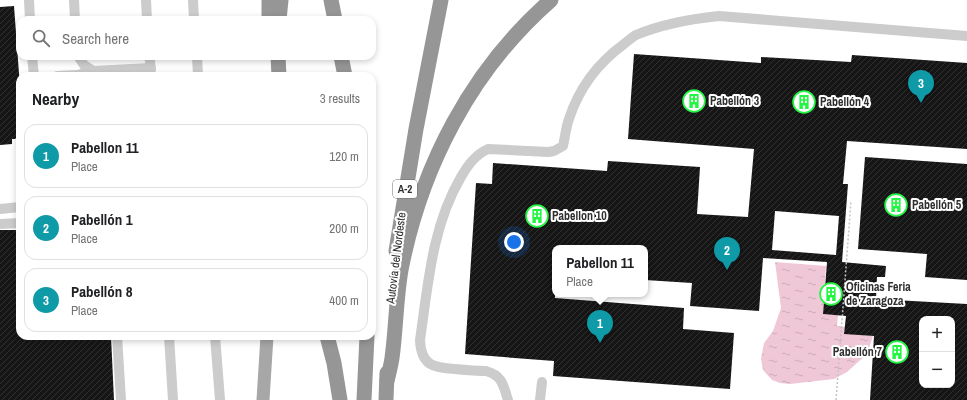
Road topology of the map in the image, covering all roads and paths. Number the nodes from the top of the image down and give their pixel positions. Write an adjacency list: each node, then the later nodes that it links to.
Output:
1 (29, 0): 10 (lane)
2 (74, 0): 11 (lane)
3 (146, 0): 12 (lane)
4 (193, 0): 13 (lane)
5 (268, 0): 14 (highway)
6 (281, 0): 15 (highway)
7 (331, 0): 16 (highway)
8 (441, 0): 45 (highway, Autovía del Nordeste / A-2)
9 (551, 0): 45 (highway)
10 (30, 16)
11 (75, 16)
12 (148, 16)
13 (194, 16)
14 (269, 16)
15 (279, 16)
16 (334, 16)
17 (967, 36): 53 (lane)
18 (32, 60): 27 (lane)
19 (78, 60): 28 (lane)
20 (80, 60): 26 (lane)
21 (197, 60): 30 (lane)
22 (269, 60): 31 (highway)
23 (278, 60): 32 (highway)
24 (343, 60): 33 (highway)
25 (150, 65): 26 (lane)
26 (93, 71): 29 (lane)
27 (34, 72)
28 (76, 72)
29 (89, 72)
30 (198, 72)
31 (269, 72)
32 (279, 72)
33 (344, 72)
34 (851, 201): 56 (path)
35 (16, 207): 36 (lane)
36 (0, 209)
37 (16, 223): 38 (lane)
38 (0, 224)
39 (116, 340): 46 (lane)
40 (169, 340): 47 (lane)
41 (215, 340): 48 (lane)
42 (267, 340): 49 (main road)
43 (328, 340): 50 (highway)
44 (367, 340): 51 (highway)
45 (387, 381): 52 (highway, Autovía del Nordeste / A-2)
46 (121, 400)
47 (173, 400)
48 (220, 400)
49 (263, 400)
50 (340, 400)
51 (364, 400)
52 (386, 400)
53 (508, 400)
54 (540, 400): 55 (lane)
55 (547, 400)
56 (836, 400)

